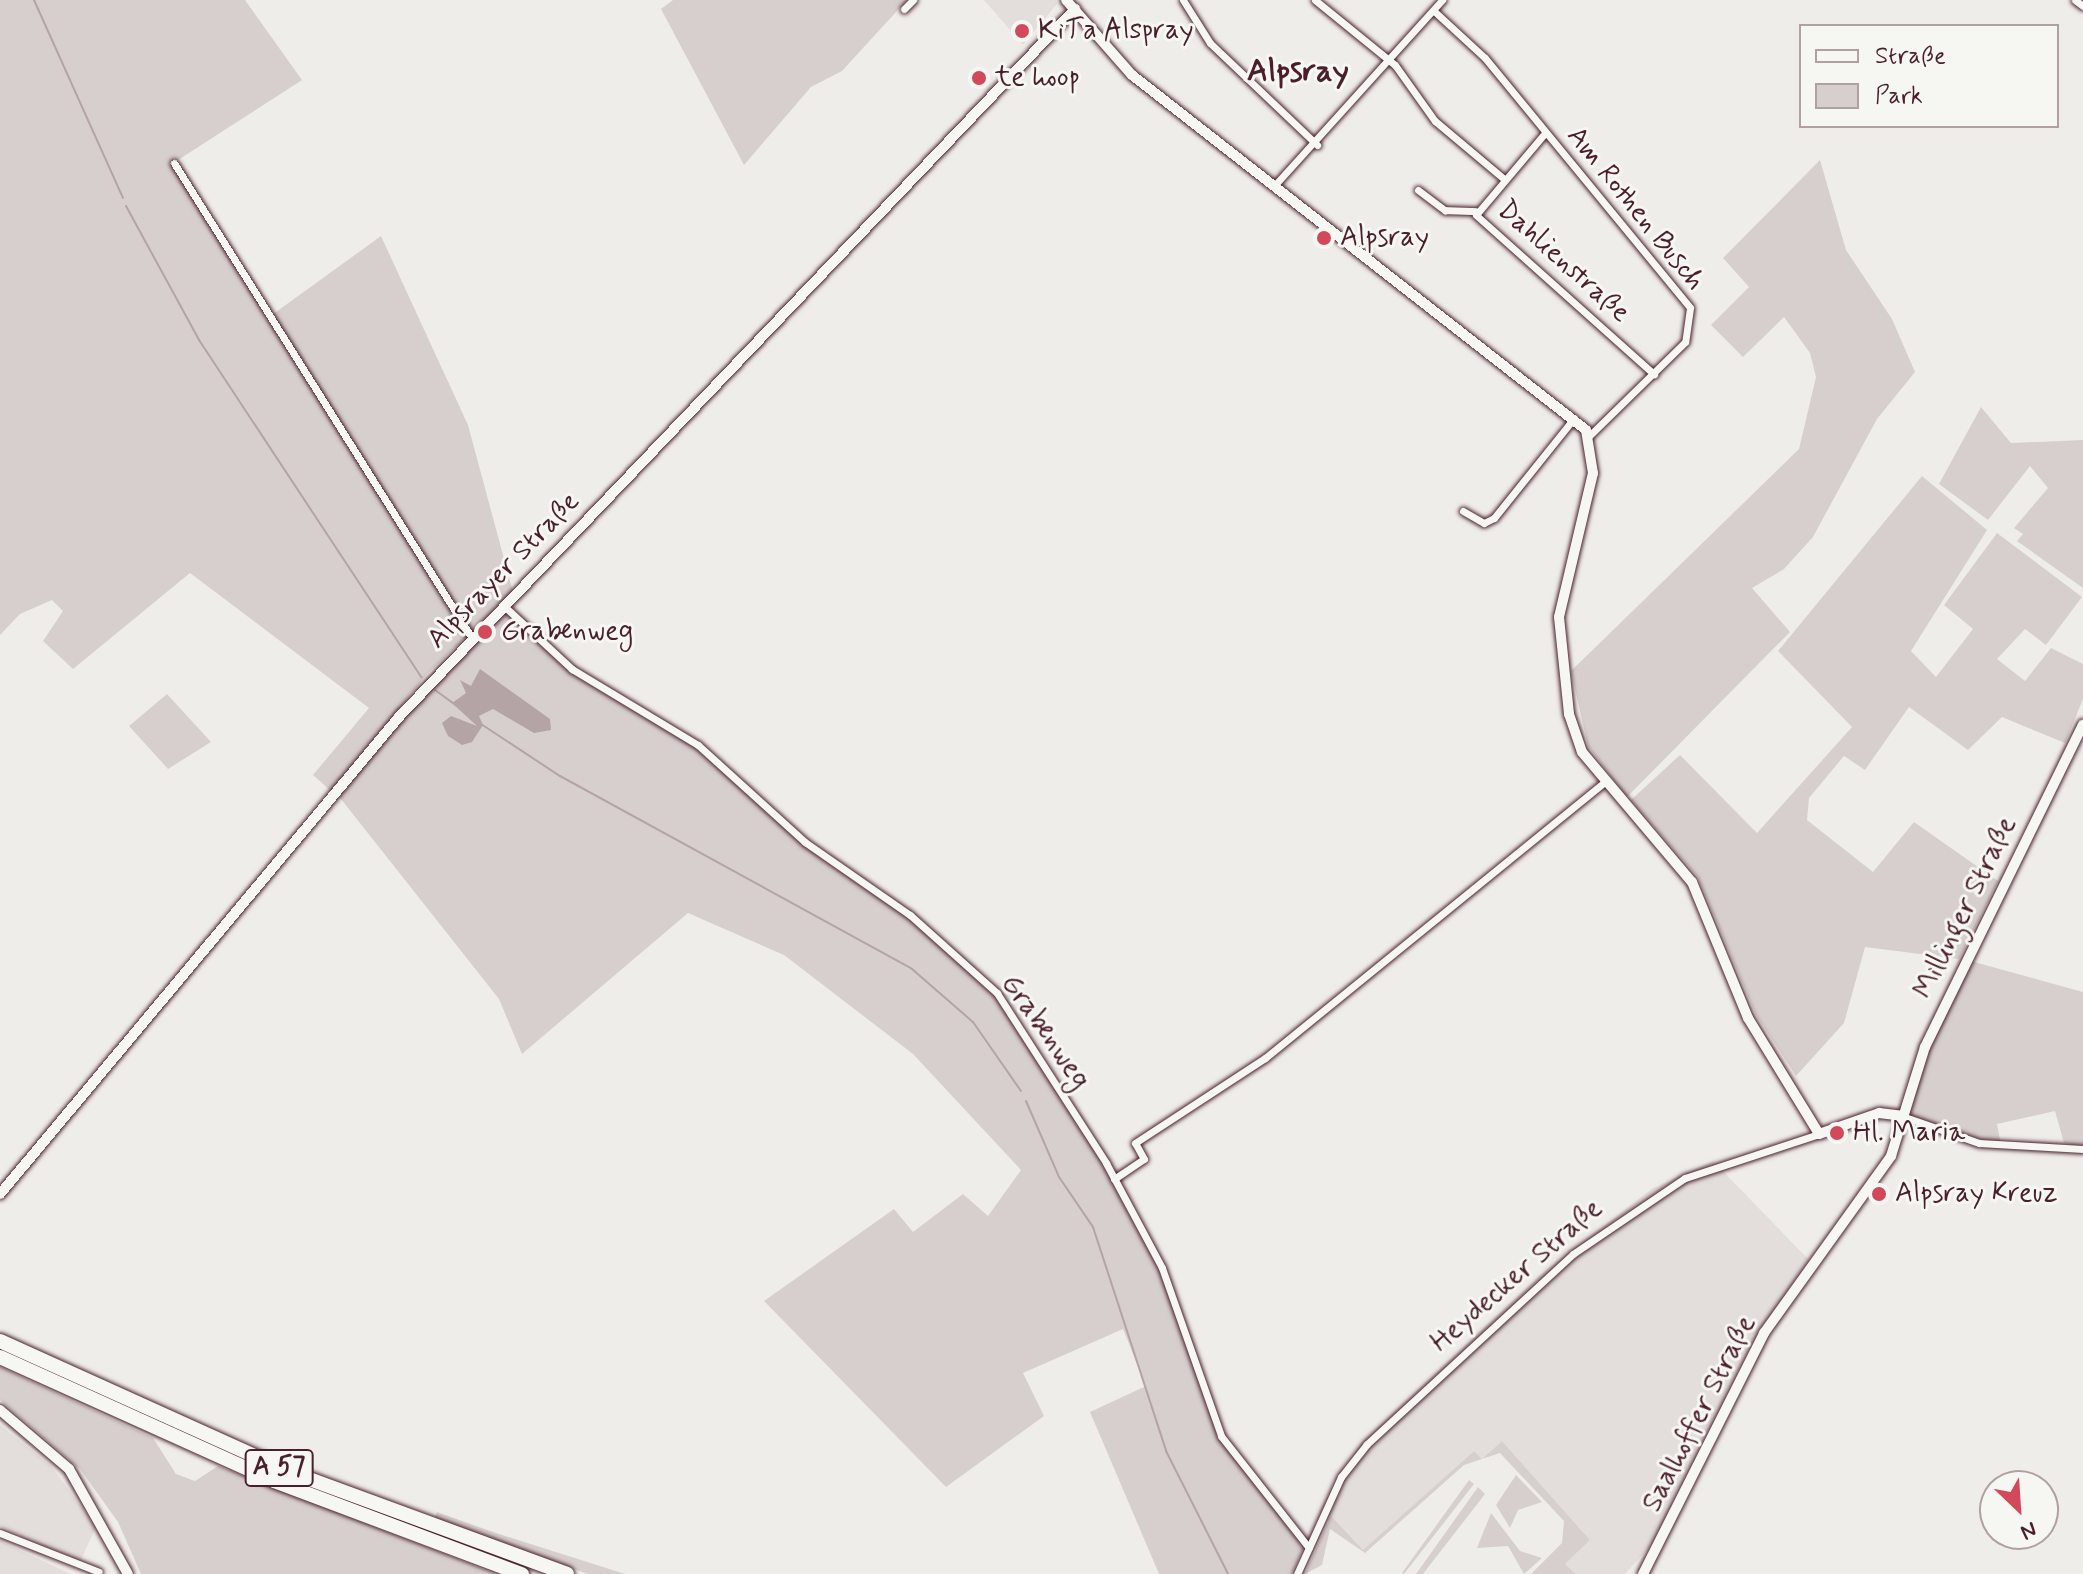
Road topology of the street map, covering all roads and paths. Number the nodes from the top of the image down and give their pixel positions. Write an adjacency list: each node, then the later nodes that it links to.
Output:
1 (913, 0): 8 (street)
2 (1066, 0): 9 (street)
3 (1183, 0): 13 (street)
4 (1315, 0): 11 (street, Dahlienstraße)
5 (1442, 0): 10 (street)
6 (2075, 0): 7 (street)
7 (2083, 6)
8 (904, 9)
9 (1075, 9): 16 (street); 23 (street, Alpsrayer Straße)
10 (1434, 11): 11 (street); 12 (street, Am Rothen Busch)
11 (1390, 61): 13 (street); 15 (street, Dahlienstraße)
12 (1545, 133): 15 (street, Dahlienstraße); 19 (street, Am Rothen Busch)
13 (1317, 145): 16 (street)
14 (174, 163): 24 (street)
15 (1504, 179): 18 (street, Dahlienstraße)
16 (1274, 186): 20 (street)
17 (1418, 190): 18 (street)
18 (1475, 211): 19 (street, Dahlienstraße)
19 (1654, 374): 21 (street, Am Rothen Busch)
20 (1574, 418): 21 (street); 22 (street)
21 (1589, 436): 26 (street)
22 (1463, 511)
23 (504, 606): 24 (street, Alpsrayer Straße); 30 (street, Grabenweg)
24 (472, 638): 31 (street, Alpsrayer Straße)
25 (2083, 725): 27 (street, Millinger Straße)
26 (1603, 783): 28 (street); 30 (street)
27 (1902, 1116): 28 (street, Heydecker Straße); 29 (street); 42 (street, Saalhoffer Straße)
28 (1819, 1134): 36 (street, Heydecker Straße)
29 (2083, 1149)
30 (1114, 1179): 36 (street, Grabenweg)
31 (0, 1194)
32 (0, 1341): 40 (highway, A 57)
33 (0, 1357): 39 (highway, A 57)
34 (0, 1410): 38 (street)
35 (0, 1533): 37 (street)
36 (1309, 1548): 41 (street, Heydecker Straße)
37 (99, 1572)
38 (128, 1574)
39 (522, 1574)
40 (567, 1574)
41 (1297, 1574)
42 (1643, 1574)

